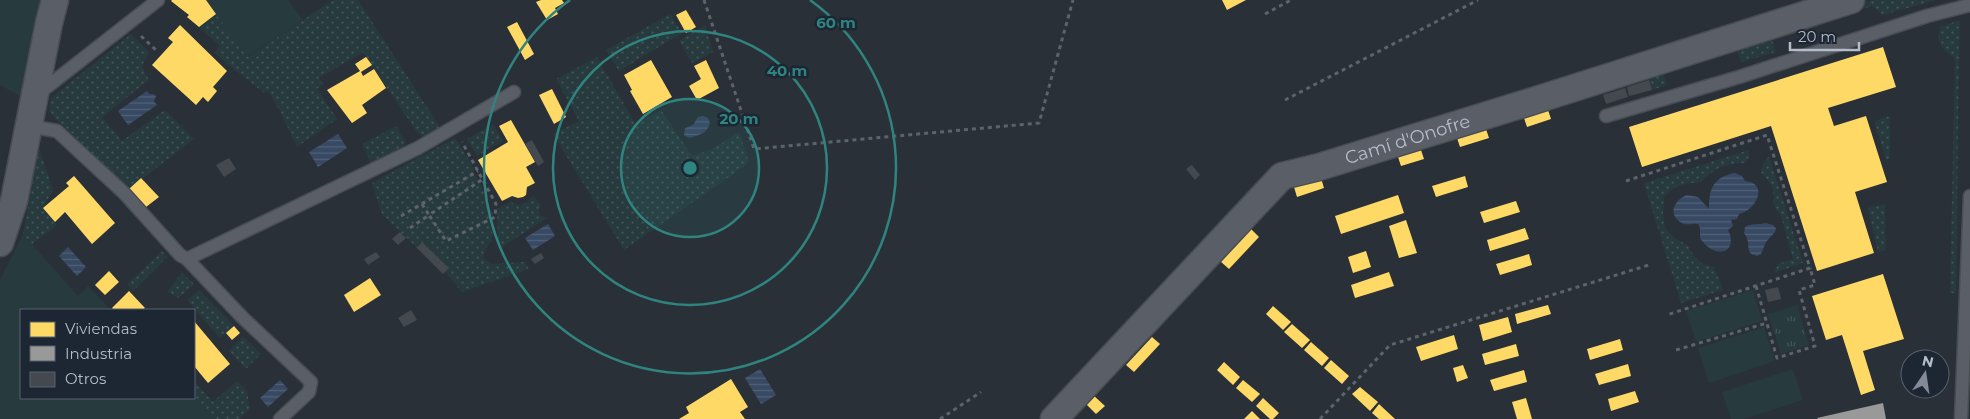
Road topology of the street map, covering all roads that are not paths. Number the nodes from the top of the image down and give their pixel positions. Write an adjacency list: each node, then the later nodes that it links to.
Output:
1 (55, 0): 6 (street)
2 (158, 0): 6 (lane)
3 (1850, 0): 13 (street, Camí d'Onofre)
4 (1970, 5): 7 (lane)
5 (514, 92): 11 (lane)
6 (36, 96): 8 (street)
7 (1606, 116)
8 (29, 126): 10 (street); 11 (lane)
9 (1970, 196): 14 (lane)
10 (0, 243)
11 (187, 259): 12 (lane)
12 (280, 419)
13 (1054, 419)
14 (1961, 419)

